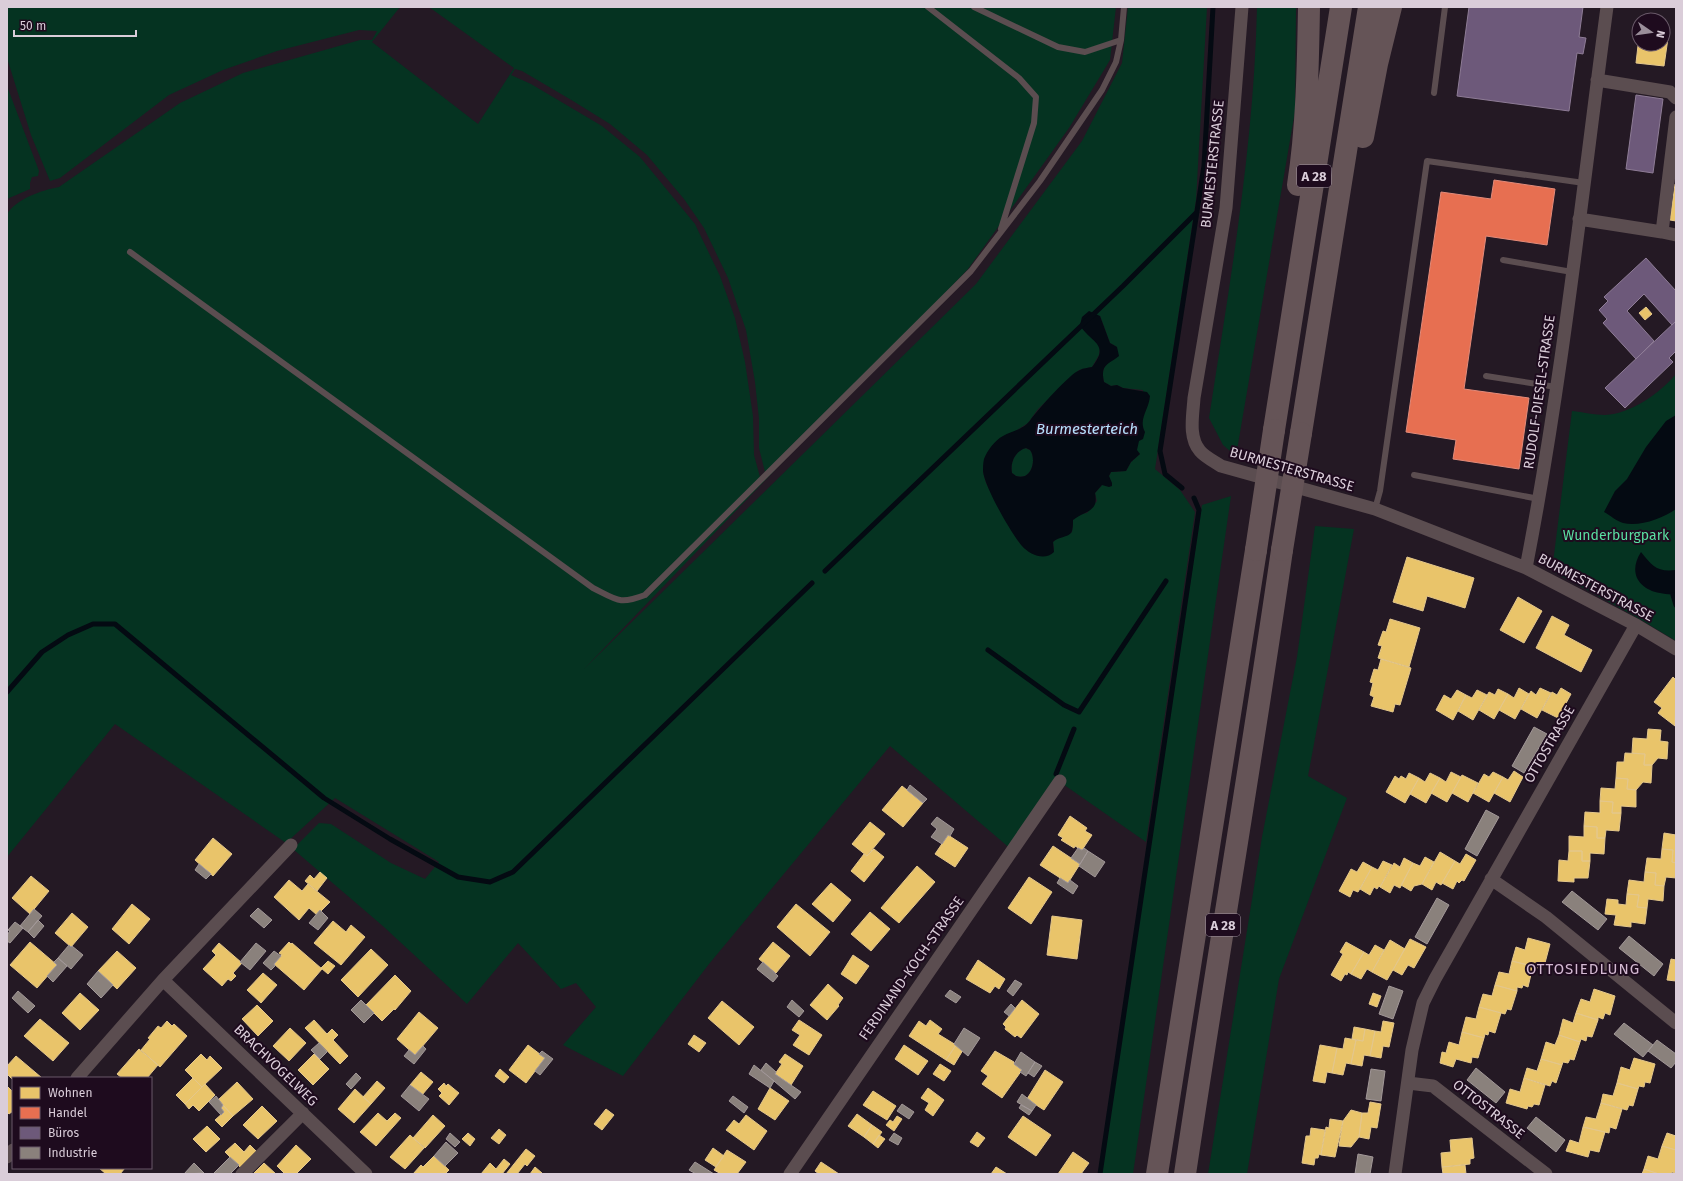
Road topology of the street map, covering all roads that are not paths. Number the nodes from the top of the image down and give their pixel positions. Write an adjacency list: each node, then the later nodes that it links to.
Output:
1 (928, 7): 20 (lane)
2 (974, 7): 11 (lane)
3 (1124, 7): 11 (lane)
4 (1242, 7): 30 (street, BURMESTERSTRASSE)
5 (1309, 7): 25 (highway)
6 (1341, 7): 25 (highway, A 28)
7 (1369, 7): 17 (highway, A 28)
8 (1391, 7): 17 (highway)
9 (1445, 7): 13 (lane)
10 (1607, 7): 12 (street, RUDOLF-DIESEL-STRASSE)
11 (1121, 40): 20 (lane)
12 (1598, 80): 14 (street); 16 (street, RUDOLF-DIESEL-STRASSE)
13 (1434, 93)
14 (1676, 98)
15 (1676, 116): 19 (street)
16 (1584, 183): 18 (street, RUDOLF-DIESEL-STRASSE); 30 (lane)
17 (1340, 195): 46 (highway, A 28, bridge)
18 (1579, 219): 19 (street); 24 (street, RUDOLF-DIESEL-STRASSE)
19 (1662, 232): 21 (street)
20 (1000, 234): 22 (lane)
21 (1676, 235)
22 (130, 252)
23 (1503, 260): 24 (lane)
24 (1572, 272): 27 (street, RUDOLF-DIESEL-STRASSE)
25 (1288, 346): 45 (highway, A 28, bridge)
26 (1486, 376): 27 (lane)
27 (1556, 387): 29 (street, RUDOLF-DIESEL-STRASSE)
28 (1414, 475): 29 (lane)
29 (1539, 498): 31 (street, RUDOLF-DIESEL-STRASSE)
30 (1375, 509): 31 (street, BURMESTERSTRASSE)
31 (1526, 568): 32 (street, BURMESTERSTRASSE)
32 (1636, 625): 33 (street, BURMESTERSTRASSE); 36 (street, OTTOSTRASSE)
33 (1676, 649)
34 (1060, 782): 44 (street, FERDINAND-KOCH-STRASSE)
35 (291, 845): 37 (street)
36 (1491, 879): 38 (street); 40 (street, OTTOSTRASSE)
37 (163, 980): 39 (street); 41 (street, BRACHVOGELWEG)
38 (1676, 1023)
39 (78, 1077)
40 (1408, 1082): 47 (street, OTTOSTRASSE); 48 (street, OTTOSTRASSE)
41 (303, 1113): 42 (street, BRACHVOGELWEG); 43 (street)
42 (363, 1173)
43 (242, 1174)
44 (790, 1174)
45 (1157, 1174)
46 (1185, 1174)
47 (1395, 1174)
48 (1546, 1174)

